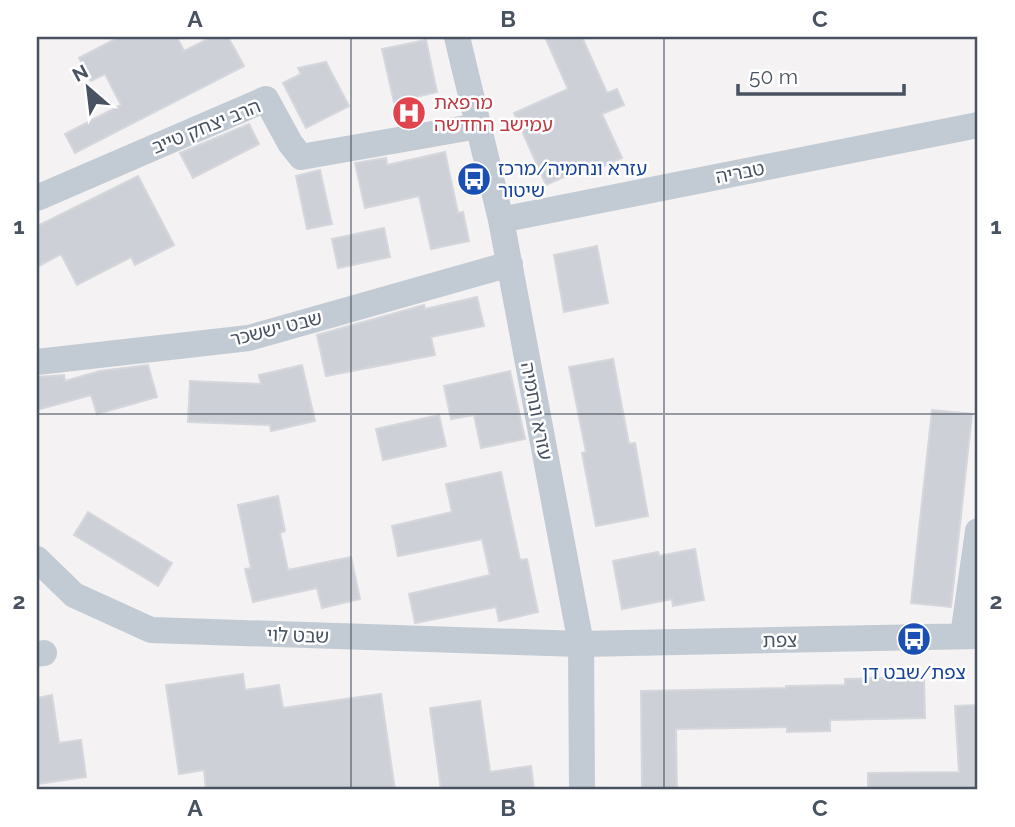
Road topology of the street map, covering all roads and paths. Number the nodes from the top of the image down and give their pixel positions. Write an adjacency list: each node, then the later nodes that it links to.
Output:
1 (457, 37): 3 (street, עזרא ונחמיה)
2 (978, 125): 5 (street, טבריה)
3 (478, 126): 4 (street, הרב יצחק טייב); 5 (street, עזרא ונחמיה)
4 (37, 198)
5 (501, 220): 6 (street, עזרא ונחמיה)
6 (510, 264): 7 (street, שבט יששכר); 11 (street, עזרא ונחמיה)
7 (37, 362)
8 (978, 531): 10 (street)
9 (37, 559): 11 (street, שבט לוי)
10 (971, 636): 11 (street, צפת)
11 (581, 644): 12 (street, עזרא ונחמיה)
12 (582, 790)

